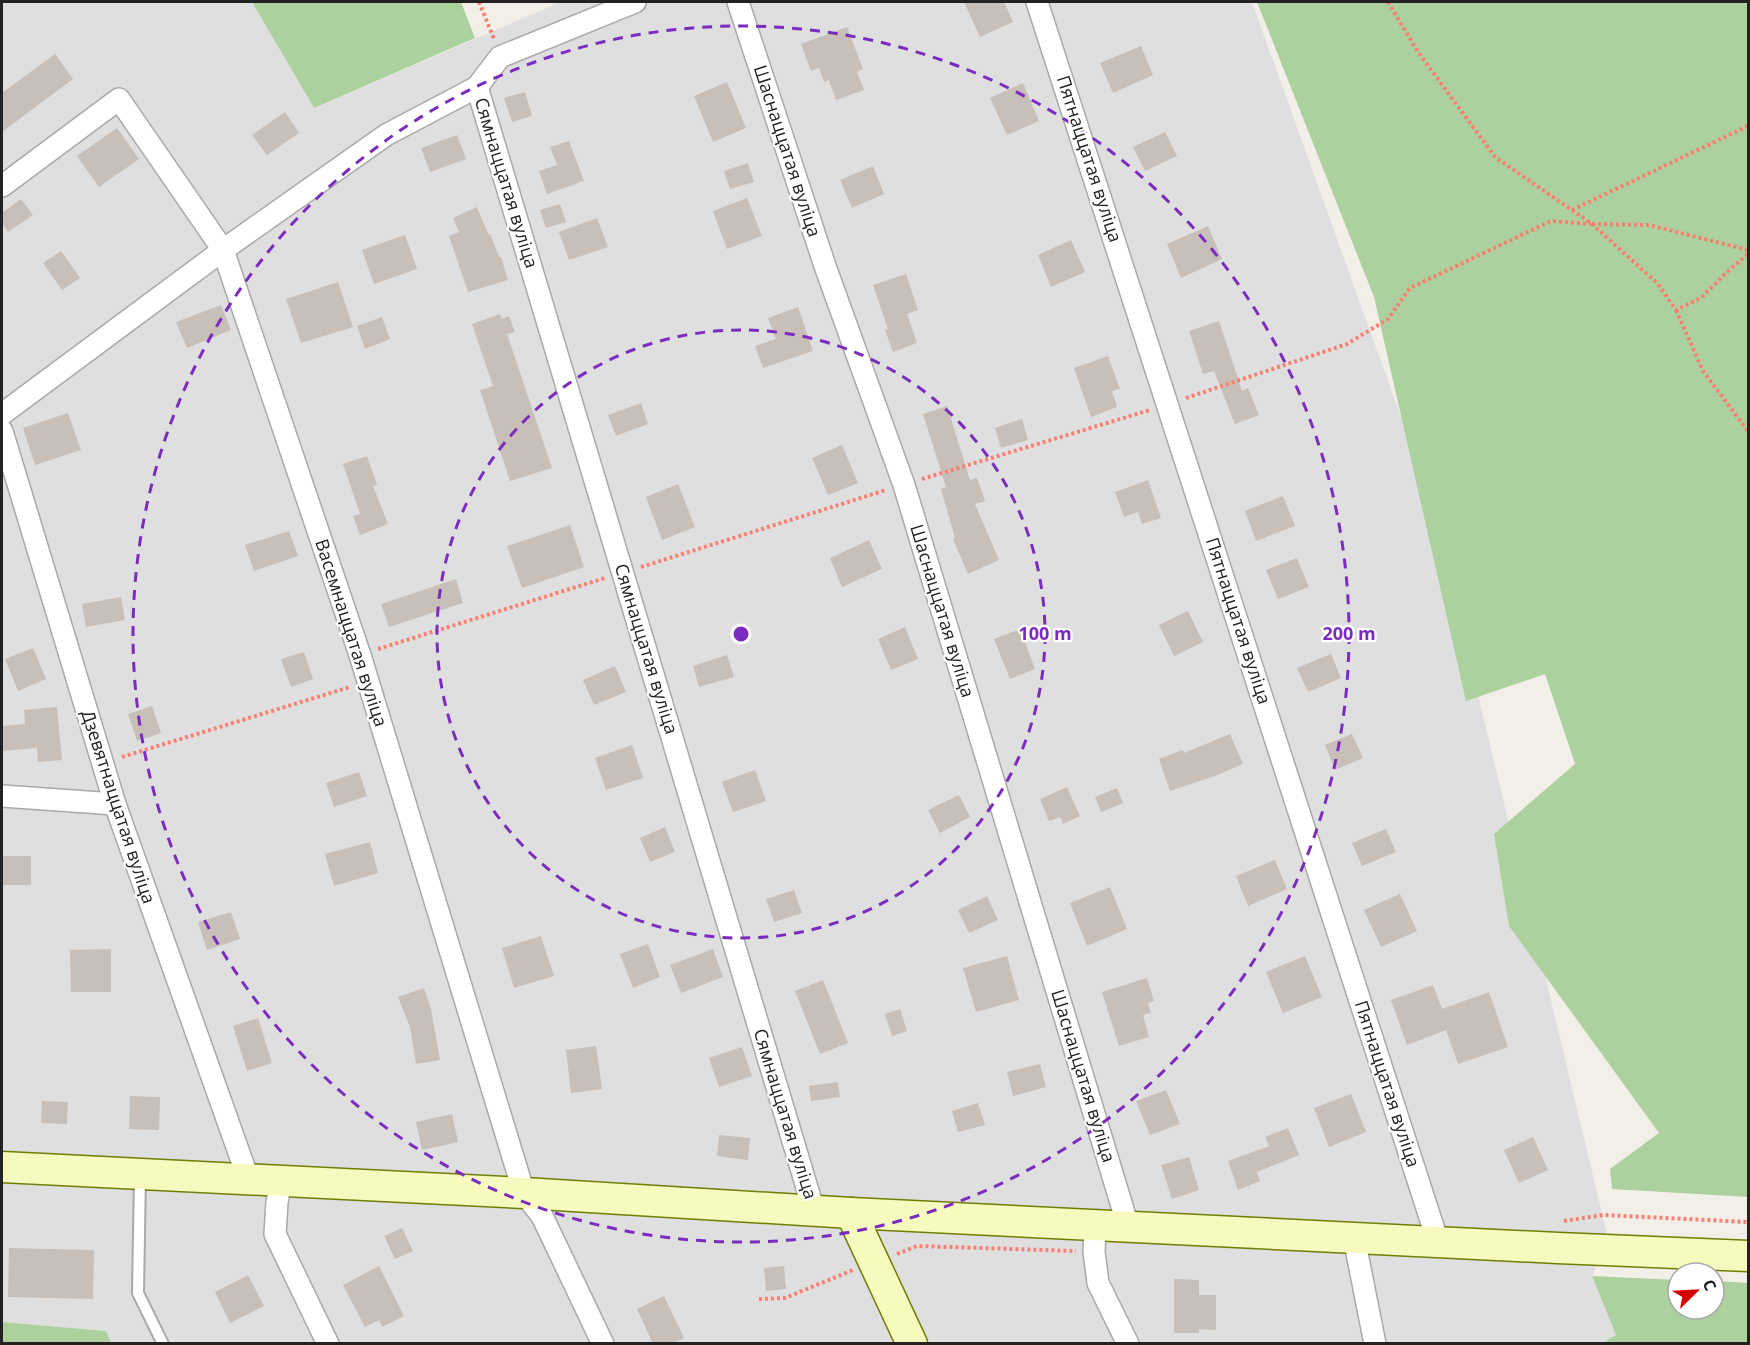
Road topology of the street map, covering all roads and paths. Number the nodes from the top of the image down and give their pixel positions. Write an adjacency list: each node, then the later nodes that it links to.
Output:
1 (479, 2): 6 (path)
2 (635, 2): 6 (street)
3 (738, 2): 19 (street, Шаснаццатая вуліца)
4 (1037, 2): 15 (street, Пятнаццатая вуліца)
5 (1388, 2): 10 (path)
6 (500, 57): 7 (street)
7 (477, 87): 12 (street); 20 (street, Сямнаццатая вуліца)
8 (1749, 126): 10 (path)
9 (2, 186): 12 (street, Васемнаццатая вуліца)
10 (1571, 210): 11 (path)
11 (1591, 224): 13 (path); 14 (path); 15 (path)
12 (223, 250): 16 (street); 21 (street, Васемнаццатая вуліца)
13 (1749, 252): 14 (path)
14 (1676, 310): 18 (path)
15 (1168, 404): 19 (path); 38 (street, Пятнаццатая вуліца)
16 (2, 414)
17 (2, 431): 23 (street, Дзевятнаццатая вуліца)
18 (1749, 431)
19 (904, 485): 20 (path); 35 (street, Шаснаццатая вуліца)
20 (623, 573): 21 (path); 31 (street, Сямнаццатая вуліца)
21 (360, 655): 22 (street, Васемнаццатая вуліца)
22 (368, 682): 23 (path); 30 (street, Васемнаццатая вуліца)
23 (103, 763): 25 (street, Дзевятнаццатая вуліца)
24 (2, 796): 25 (street)
25 (115, 804): 28 (street, Дзевятнаццатая вуліца)
26 (2, 1167): 27 (main road)
27 (140, 1173): 28 (main road); 42 (lane)
28 (248, 1178): 29 (main road)
29 (281, 1181): 30 (main road); 43 (street)
30 (524, 1193): 31 (main road); 44 (street)
31 (814, 1211): 32 (main road)
32 (851, 1213): 36 (main road); 40 (main road)
33 (1564, 1221): 34 (path)
34 (1749, 1222)
35 (1128, 1226): 36 (main road); 37 (main road)
36 (1095, 1238): 40 (path); 46 (street)
37 (1354, 1238): 38 (main road); 47 (street)
38 (1438, 1242): 39 (main road)
39 (1749, 1256)
40 (874, 1263): 41 (path); 45 (main road)
41 (759, 1299)
42 (163, 1344)
43 (328, 1344)
44 (603, 1344)
45 (912, 1344)
46 (1128, 1344)
47 (1375, 1344)

